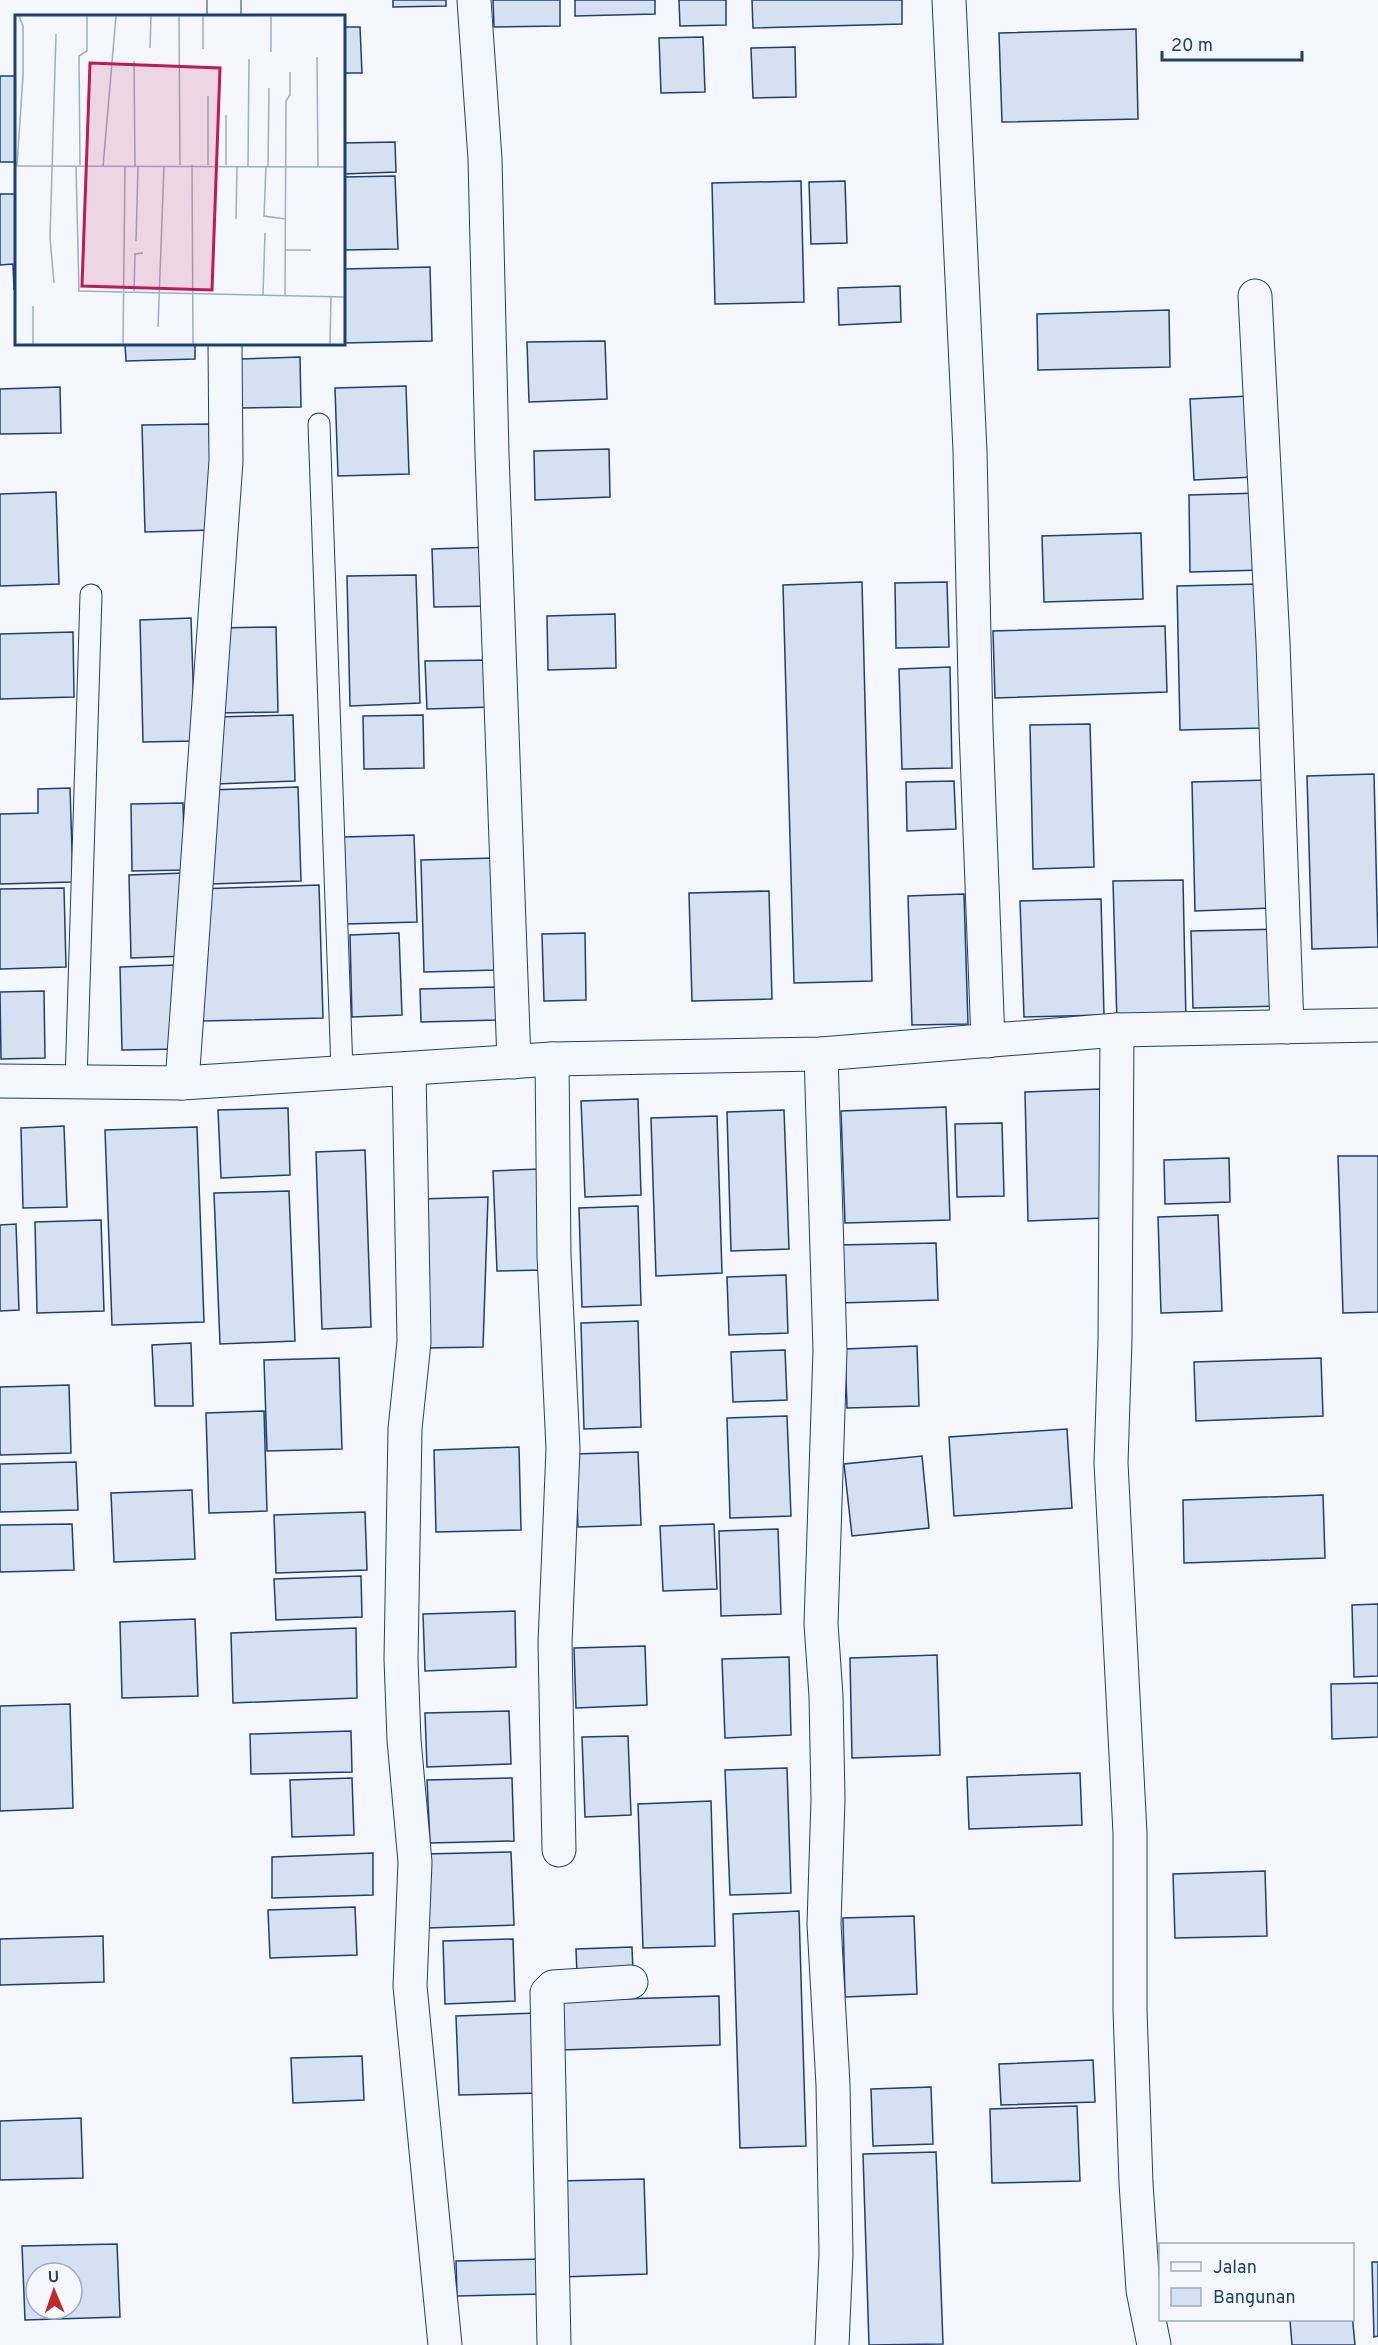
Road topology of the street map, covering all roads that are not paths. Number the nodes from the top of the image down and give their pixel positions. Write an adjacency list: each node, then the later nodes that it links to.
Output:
1 (474, 0): 13 (street)
2 (949, 0): 10 (street)
3 (1255, 296): 8 (street)
4 (225, 345): 18 (street)
5 (319, 424): 15 (lane)
6 (91, 595): 17 (lane)
7 (1378, 1025): 8 (street)
8 (1287, 1027): 9 (street)
9 (1117, 1030): 10 (street); 24 (street)
10 (988, 1041): 11 (street)
11 (821, 1054): 12 (street); 23 (street)
12 (552, 1059): 13 (street); 19 (street)
13 (514, 1062): 14 (street)
14 (409, 1069): 15 (street); 21 (street)
15 (342, 1071): 18 (street)
16 (0, 1081): 17 (street)
17 (76, 1082): 18 (street)
18 (182, 1083)
19 (559, 1850)
20 (632, 1982): 22 (street)
21 (446, 2345)
22 (554, 2345)
23 (832, 2345)
24 (1154, 2345)

